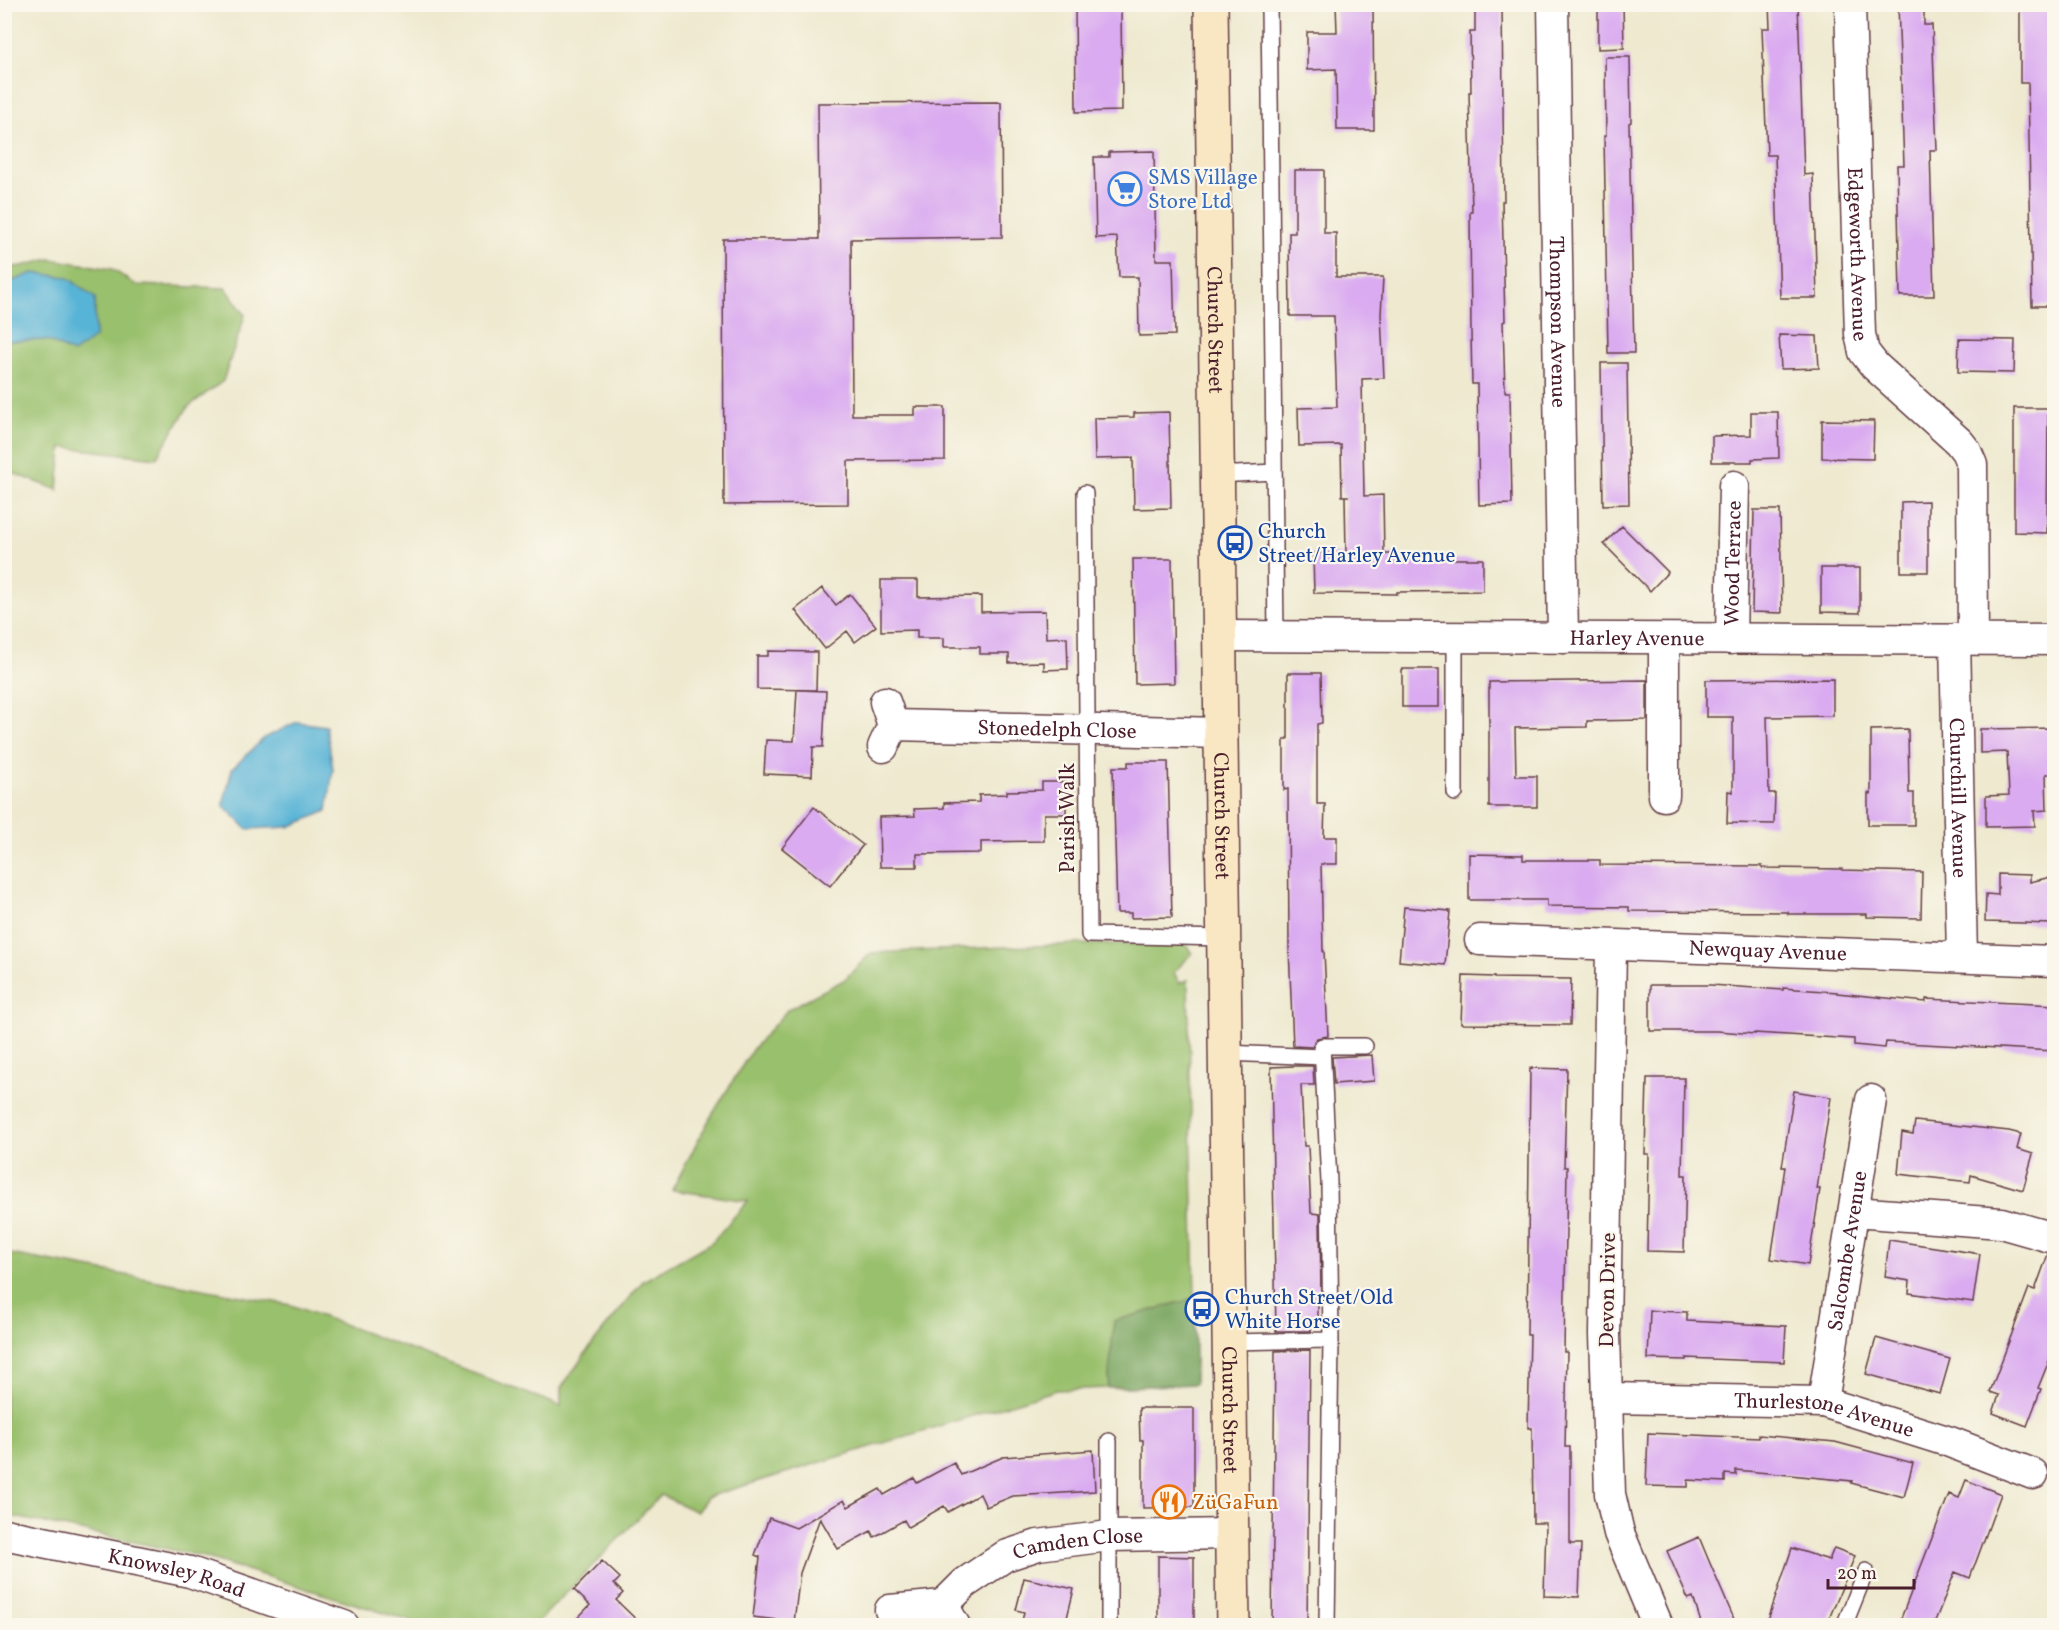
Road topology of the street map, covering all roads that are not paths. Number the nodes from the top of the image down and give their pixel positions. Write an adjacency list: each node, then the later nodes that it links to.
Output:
1 (1211, 4): 6 (main road, Church Street)
2 (1269, 4): 5 (lane)
3 (1553, 4): 12 (street, Thompson Avenue)
4 (1850, 4): 15 (street, Edgeworth Avenue)
5 (1274, 472): 6 (lane); 10 (lane)
6 (1218, 475): 9 (main road, Church Street)
7 (1734, 486): 14 (street, Wood Terrace)
8 (1084, 493): 18 (lane, Parish Walk)
9 (1220, 636): 10 (street, Harley Avenue); 19 (main road, Church Street)
10 (1276, 638): 11 (street, Harley Avenue)
11 (1455, 638): 12 (street, Harley Avenue); 20 (lane)
12 (1563, 638): 13 (street, Harley Avenue)
13 (1664, 639): 14 (street, Harley Avenue); 21 (street)
14 (1731, 639): 15 (street, Harley Avenue)
15 (1964, 639): 16 (street, Harley Avenue); 25 (street, Churchill Avenue)
16 (2055, 640)
17 (887, 725): 18 (street, Stonedelph Close)
18 (1087, 730): 19 (street, Stonedelph Close); 22 (lane, Parish Walk)
19 (1221, 733): 22 (main road, Church Street)
20 (1455, 793)
21 (1665, 796)
22 (1224, 938): 28 (main road, Church Street)
23 (1480, 940): 24 (street, Newquay Avenue)
24 (1611, 946): 25 (street, Newquay Avenue); 35 (street, Devon Drive)
25 (1962, 957): 26 (street, Newquay Avenue)
26 (2055, 961)
27 (1365, 1046): 29 (lane)
28 (1226, 1053): 29 (lane); 34 (main road, Church Street)
29 (1322, 1057): 33 (lane)
30 (1872, 1100): 31 (street, Salcombe Avenue)
31 (1854, 1212): 32 (street); 36 (street, Salcombe Avenue)
32 (2055, 1238)
33 (1331, 1340): 34 (lane); 48 (lane)
34 (1230, 1342): 40 (main road, Church Street)
35 (1607, 1398): 36 (street, Thurlestone Avenue); 49 (street, Devon Drive)
36 (1823, 1402): 38 (street, Thurlestone Avenue)
37 (1109, 1441): 41 (lane)
38 (2033, 1474)
39 (4, 1534): 45 (street, Knowsley Road)
40 (1232, 1534): 41 (street, Camden Close); 47 (main road, Church Street)
41 (1109, 1536): 44 (street, Camden Close); 46 (lane)
42 (1866, 1571): 50 (lane)
43 (890, 1610): 44 (street, Camden Close)
44 (949, 1615)
45 (344, 1626)
46 (1109, 1626)
47 (1233, 1626)
48 (1327, 1626)
49 (1658, 1626)
50 (1844, 1626)

